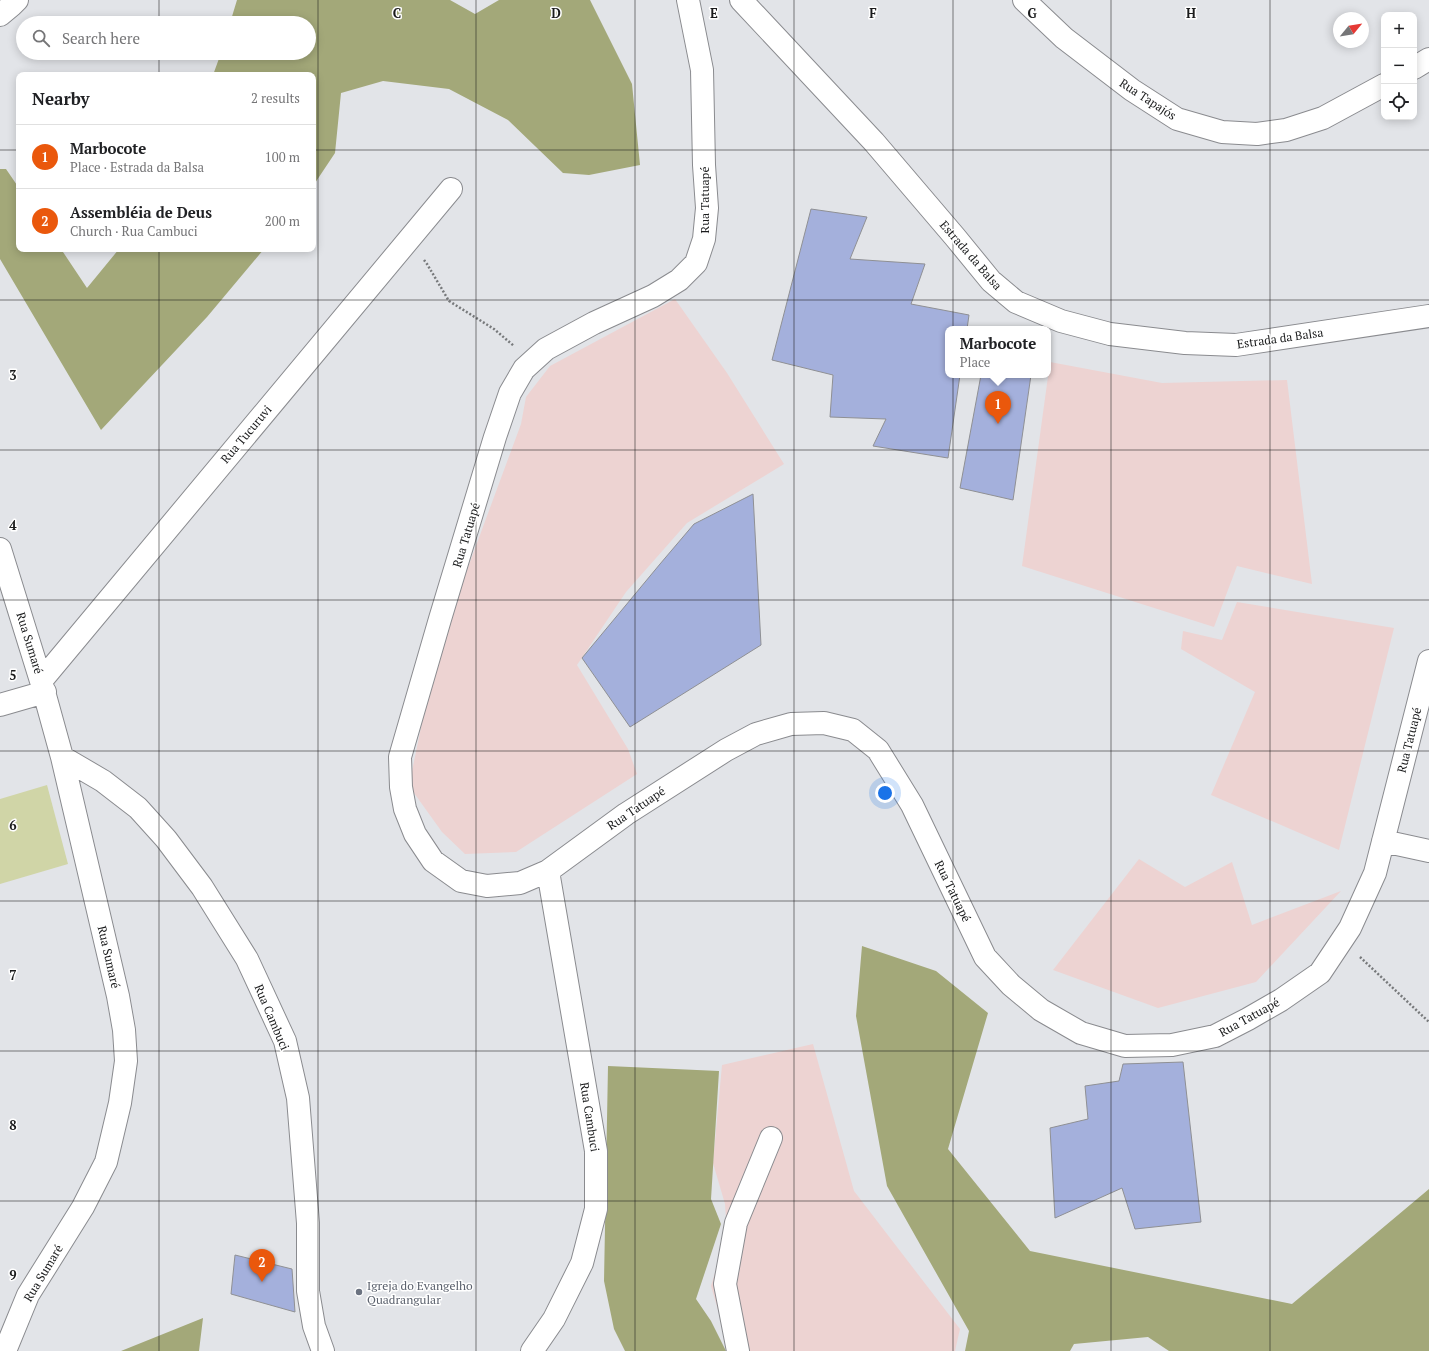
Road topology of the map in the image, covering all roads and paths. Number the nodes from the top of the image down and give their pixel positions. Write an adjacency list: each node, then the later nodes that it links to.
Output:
1 (17, 0): 5 (street)
2 (688, 0): 12 (street, Rua Tatuapé)
3 (741, 0): 11 (street, Estrada da Balsa)
4 (1024, 0): 8 (street, Rua Tapajós)
5 (0, 15)
6 (1429, 59): 7 (street)
7 (1417, 66)
8 (1381, 87)
9 (451, 189): 10 (street, Rua Tucuruvi)
10 (405, 244): 12 (path); 15 (street, Rua Tucuruvi)
11 (1429, 316)
12 (532, 362): 20 (street, Rua Tatuapé)
13 (0, 549): 15 (street, Rua Sumaré)
14 (1429, 661): 18 (street, Rua Tatuapé)
15 (43, 686): 16 (street); 17 (street, Rua Sumaré)
16 (0, 705)
17 (62, 757): 24 (street, Rua Sumaré); 25 (street, Rua Cambuci)
18 (1383, 841): 19 (street); 21 (street, Rua Tatuapé)
19 (1429, 851)
20 (548, 870): 21 (street, Rua Tatuapé); 26 (street, Rua Cambuci)
21 (1342, 940): 22 (path)
22 (1429, 1022)
23 (771, 1138): 27 (street)
24 (5, 1351)
25 (323, 1351)
26 (532, 1351)
27 (738, 1351)

